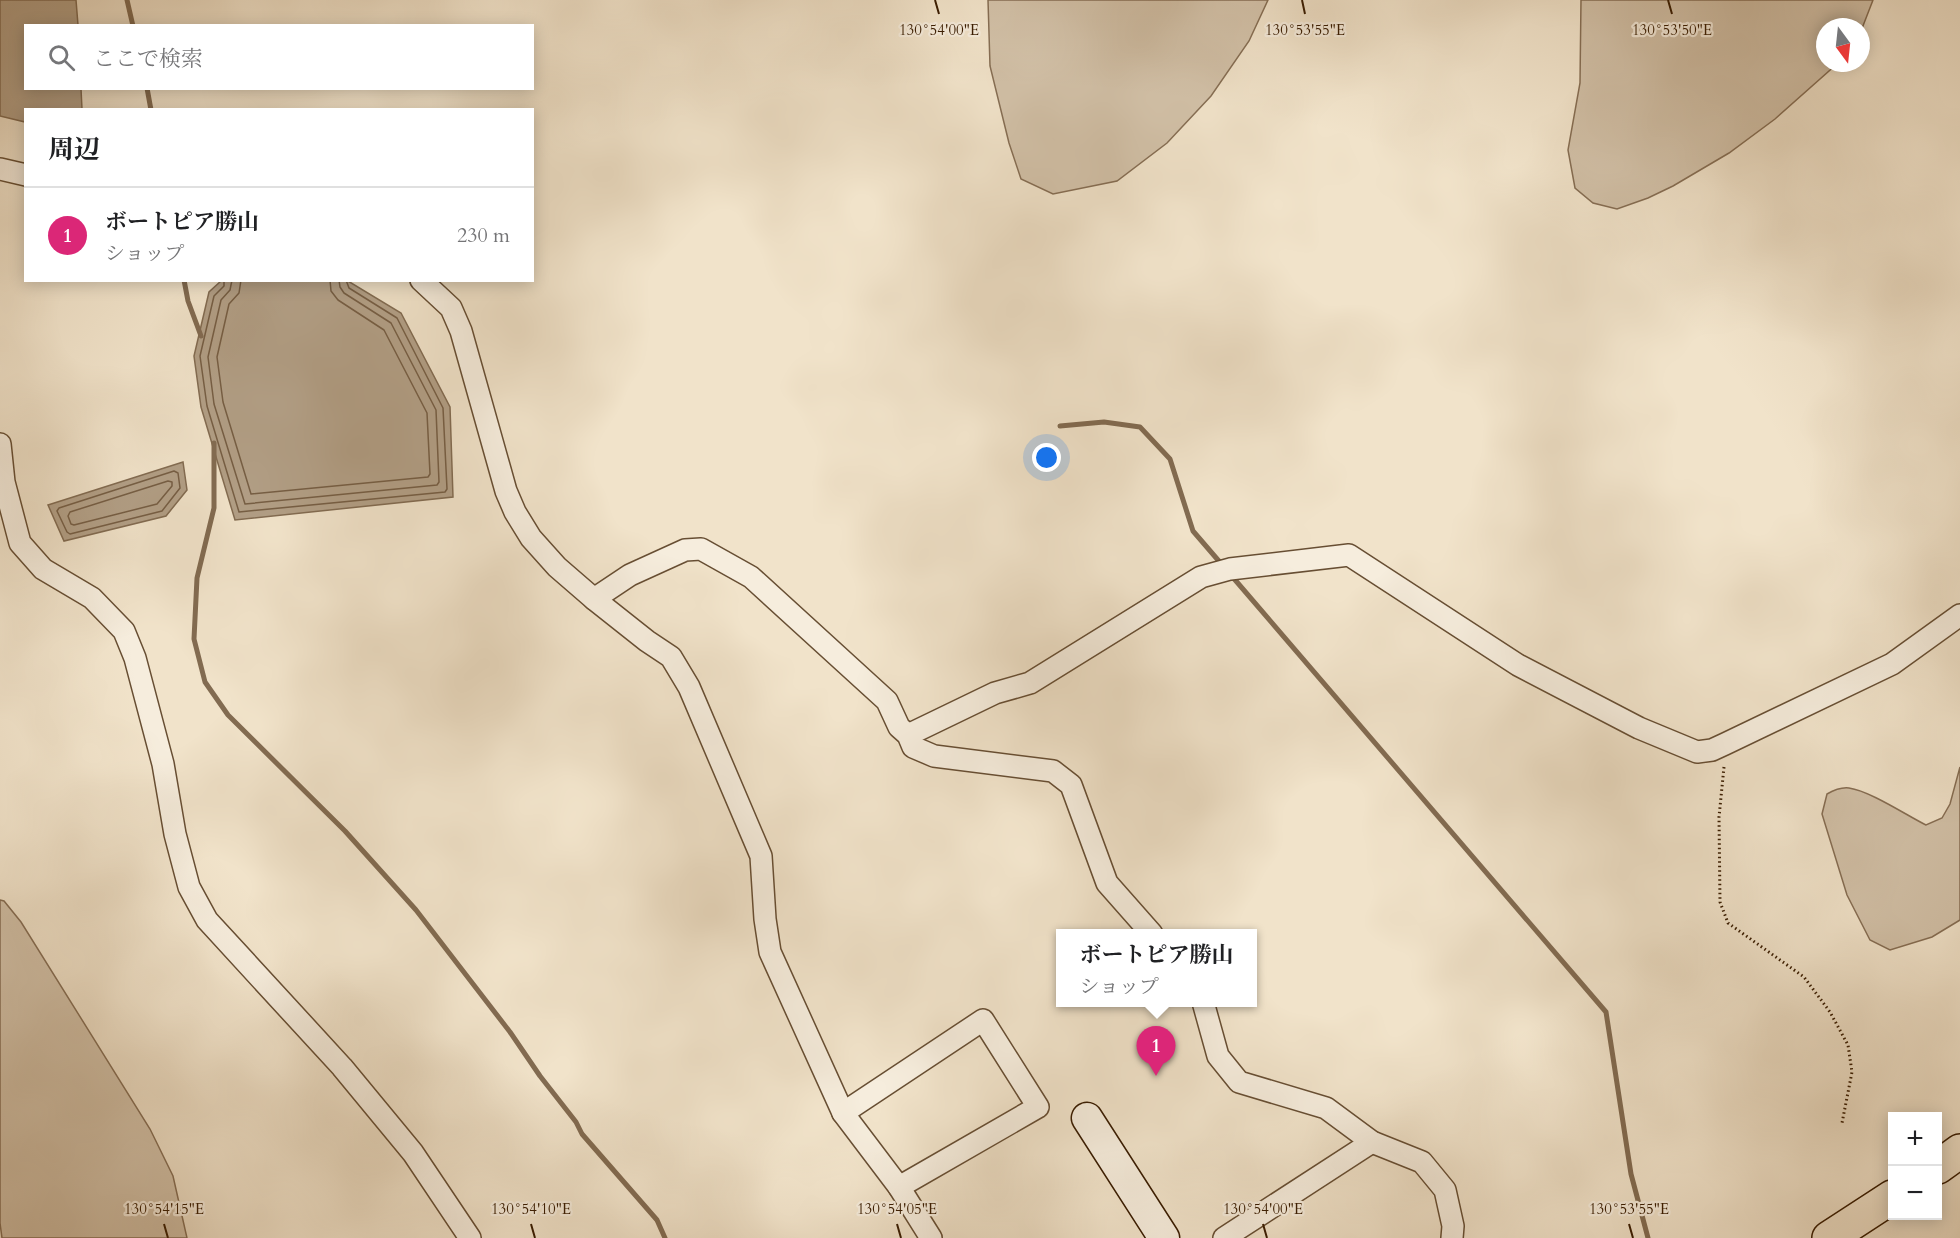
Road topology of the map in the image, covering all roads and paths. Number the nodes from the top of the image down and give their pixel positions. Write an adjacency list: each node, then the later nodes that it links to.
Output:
1 (0, 169): 2 (street)
2 (24, 175)
3 (423, 282): 5 (street)
4 (0, 444): 19 (street)
5 (594, 599): 7 (street); 11 (street)
6 (1960, 615): 8 (street)
7 (908, 735): 8 (street); 9 (street)
8 (1725, 744): 13 (path)
9 (1148, 929)
10 (1204, 1007): 14 (street)
11 (843, 1113): 17 (street); 17 (street)
12 (1087, 1118): 21 (street)
13 (1842, 1123)
14 (1372, 1142): 22 (street); 23 (street)
15 (1960, 1151): 16 (highway)
16 (1939, 1166)
17 (899, 1187): 20 (street)
18 (1888, 1200): 24 (highway)
19 (470, 1238)
20 (931, 1238)
21 (1164, 1238)
22 (1224, 1238)
23 (1452, 1238)
24 (1829, 1238)

